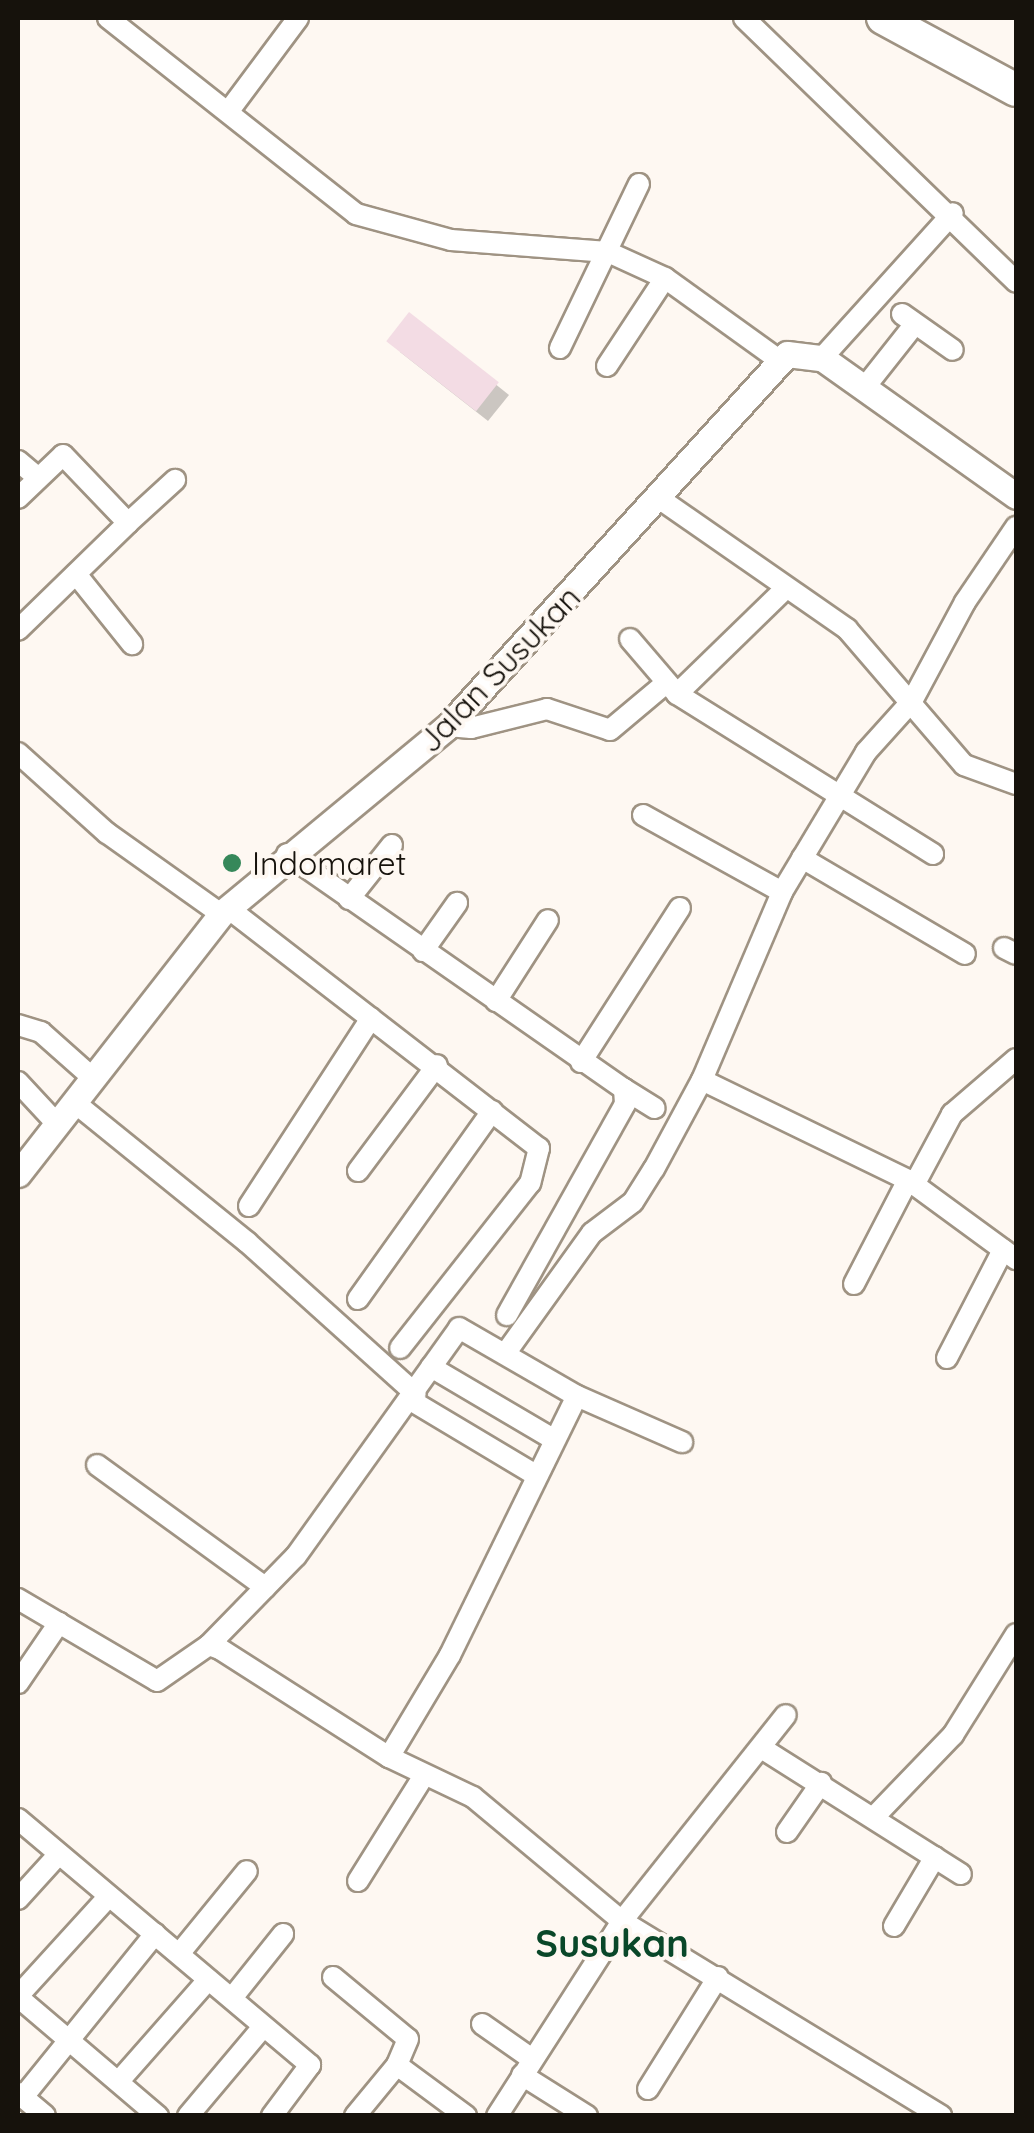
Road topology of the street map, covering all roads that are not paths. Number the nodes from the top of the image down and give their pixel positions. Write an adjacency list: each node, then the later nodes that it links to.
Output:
1 (108, 18): 6 (street)
2 (298, 18): 6 (street)
3 (744, 18): 8 (street)
4 (883, 18): 5 (highway)
5 (1016, 90)
6 (228, 112): 9 (street)
7 (639, 184): 9 (street)
8 (952, 213): 11 (street); 14 (street)
9 (608, 252): 10 (street); 12 (street)
10 (666, 278): 15 (street); 16 (street)
11 (1016, 282)
12 (560, 348)
13 (953, 350): 17 (street)
14 (822, 358): 15 (street); 17 (street)
15 (779, 360): 23 (street, Jalan Susukan)
16 (608, 366)
17 (864, 387): 21 (street)
18 (18, 461): 19 (street)
19 (38, 478): 22 (street); 24 (street)
20 (176, 480): 24 (street)
21 (1016, 496)
22 (18, 498)
23 (660, 498): 27 (street); 33 (street, Jalan Susukan)
24 (128, 523): 26 (street)
25 (1016, 527): 32 (street)
26 (76, 574): 28 (street); 30 (street)
27 (784, 590): 31 (street); 32 (street)
28 (18, 630)
29 (630, 639): 31 (street)
30 (132, 644)
31 (671, 689): 33 (street); 36 (street)
32 (912, 701): 35 (street); 36 (street)
33 (448, 726): 39 (street, Jalan Susukan)
34 (18, 753): 46 (street)
35 (1016, 784)
36 (838, 795): 40 (street); 41 (street)
37 (643, 815): 42 (street)
38 (392, 845): 43 (street)
39 (287, 854): 43 (street); 46 (street, Jalan Susukan)
40 (933, 854)
41 (802, 858): 42 (street); 49 (street)
42 (782, 892): 57 (street)
43 (349, 899): 48 (street)
44 (457, 903): 48 (street)
45 (680, 908): 54 (street)
46 (224, 911): 51 (street); 56 (street, Jalan Susukan)
47 (548, 920): 50 (street)
48 (423, 951): 50 (street)
49 (965, 954)
50 (496, 1002): 54 (street)
51 (371, 1018): 55 (street); 67 (street)
52 (18, 1025): 56 (street)
53 (1016, 1058): 66 (street)
54 (582, 1062): 59 (street)
55 (437, 1064): 62 (street); 64 (street)
56 (94, 1078): 60 (street, Jalan Susukan)
57 (702, 1080): 66 (street); 73 (street)
58 (18, 1082): 63 (street)
59 (624, 1089): 61 (street); 71 (street)
60 (74, 1102): 63 (street, Jalan Susukan); 77 (street)
61 (654, 1108)
62 (492, 1111): 70 (street); 72 (street)
63 (57, 1124): 65 (street, Jalan Susukan)
64 (358, 1170)
65 (18, 1174)
66 (911, 1183): 68 (street); 69 (street)
67 (249, 1206)
68 (1010, 1254): 74 (street)
69 (854, 1284)
70 (358, 1299)
71 (506, 1315)
72 (400, 1348)
73 (505, 1354): 75 (street); 76 (street)
74 (947, 1358)
75 (431, 1367): 77 (street); 78 (street)
76 (577, 1396): 78 (street); 79 (street)
77 (414, 1397): 81 (street); 82 (street)
78 (553, 1439): 81 (street)
79 (682, 1442)
80 (96, 1465): 82 (street)
81 (534, 1474): 90 (street)
82 (265, 1587): 86 (street)
83 (18, 1600): 84 (street)
84 (60, 1624): 86 (street); 87 (street)
85 (1016, 1634): 94 (street)
86 (209, 1645): 90 (street)
87 (18, 1684)
88 (786, 1715): 89 (street)
89 (763, 1749): 92 (street); 103 (street)
90 (388, 1757): 91 (street)
91 (423, 1777): 100 (street); 103 (street)
92 (821, 1782): 94 (street); 95 (street)
93 (18, 1818): 96 (street)
94 (874, 1818): 97 (street)
95 (787, 1832)
96 (59, 1854): 101 (street); 102 (street)
97 (936, 1858): 99 (street); 104 (street)
98 (248, 1872): 107 (street)
99 (961, 1874)
100 (358, 1881)
101 (109, 1896): 105 (street); 111 (street)
102 (18, 1899)
103 (622, 1920): 109 (street); 117 (street)
104 (894, 1926)
105 (155, 1934): 107 (street); 115 (street)
106 (283, 1934): 112 (street)
107 (179, 1954): 110 (street)
108 (333, 1976): 116 (street)
109 (718, 1977): 119 (street); 129 (street)
110 (208, 1980): 112 (street); 118 (street)
111 (18, 1996): 115 (street)
112 (232, 1998): 114 (street)
113 (482, 2024): 117 (street)
114 (263, 2026): 123 (street); 124 (street)
115 (71, 2041): 118 (street); 120 (street)
116 (397, 2065): 125 (street); 126 (street)
117 (527, 2067): 127 (street); 128 (street)
118 (119, 2081): 122 (street)
119 (648, 2089)
120 (20, 2095): 121 (street)
121 (44, 2116)
122 (158, 2116)
123 (188, 2116)
124 (272, 2116)
125 (355, 2116)
126 (466, 2116)
127 (496, 2116)
128 (586, 2116)
129 (941, 2116)

